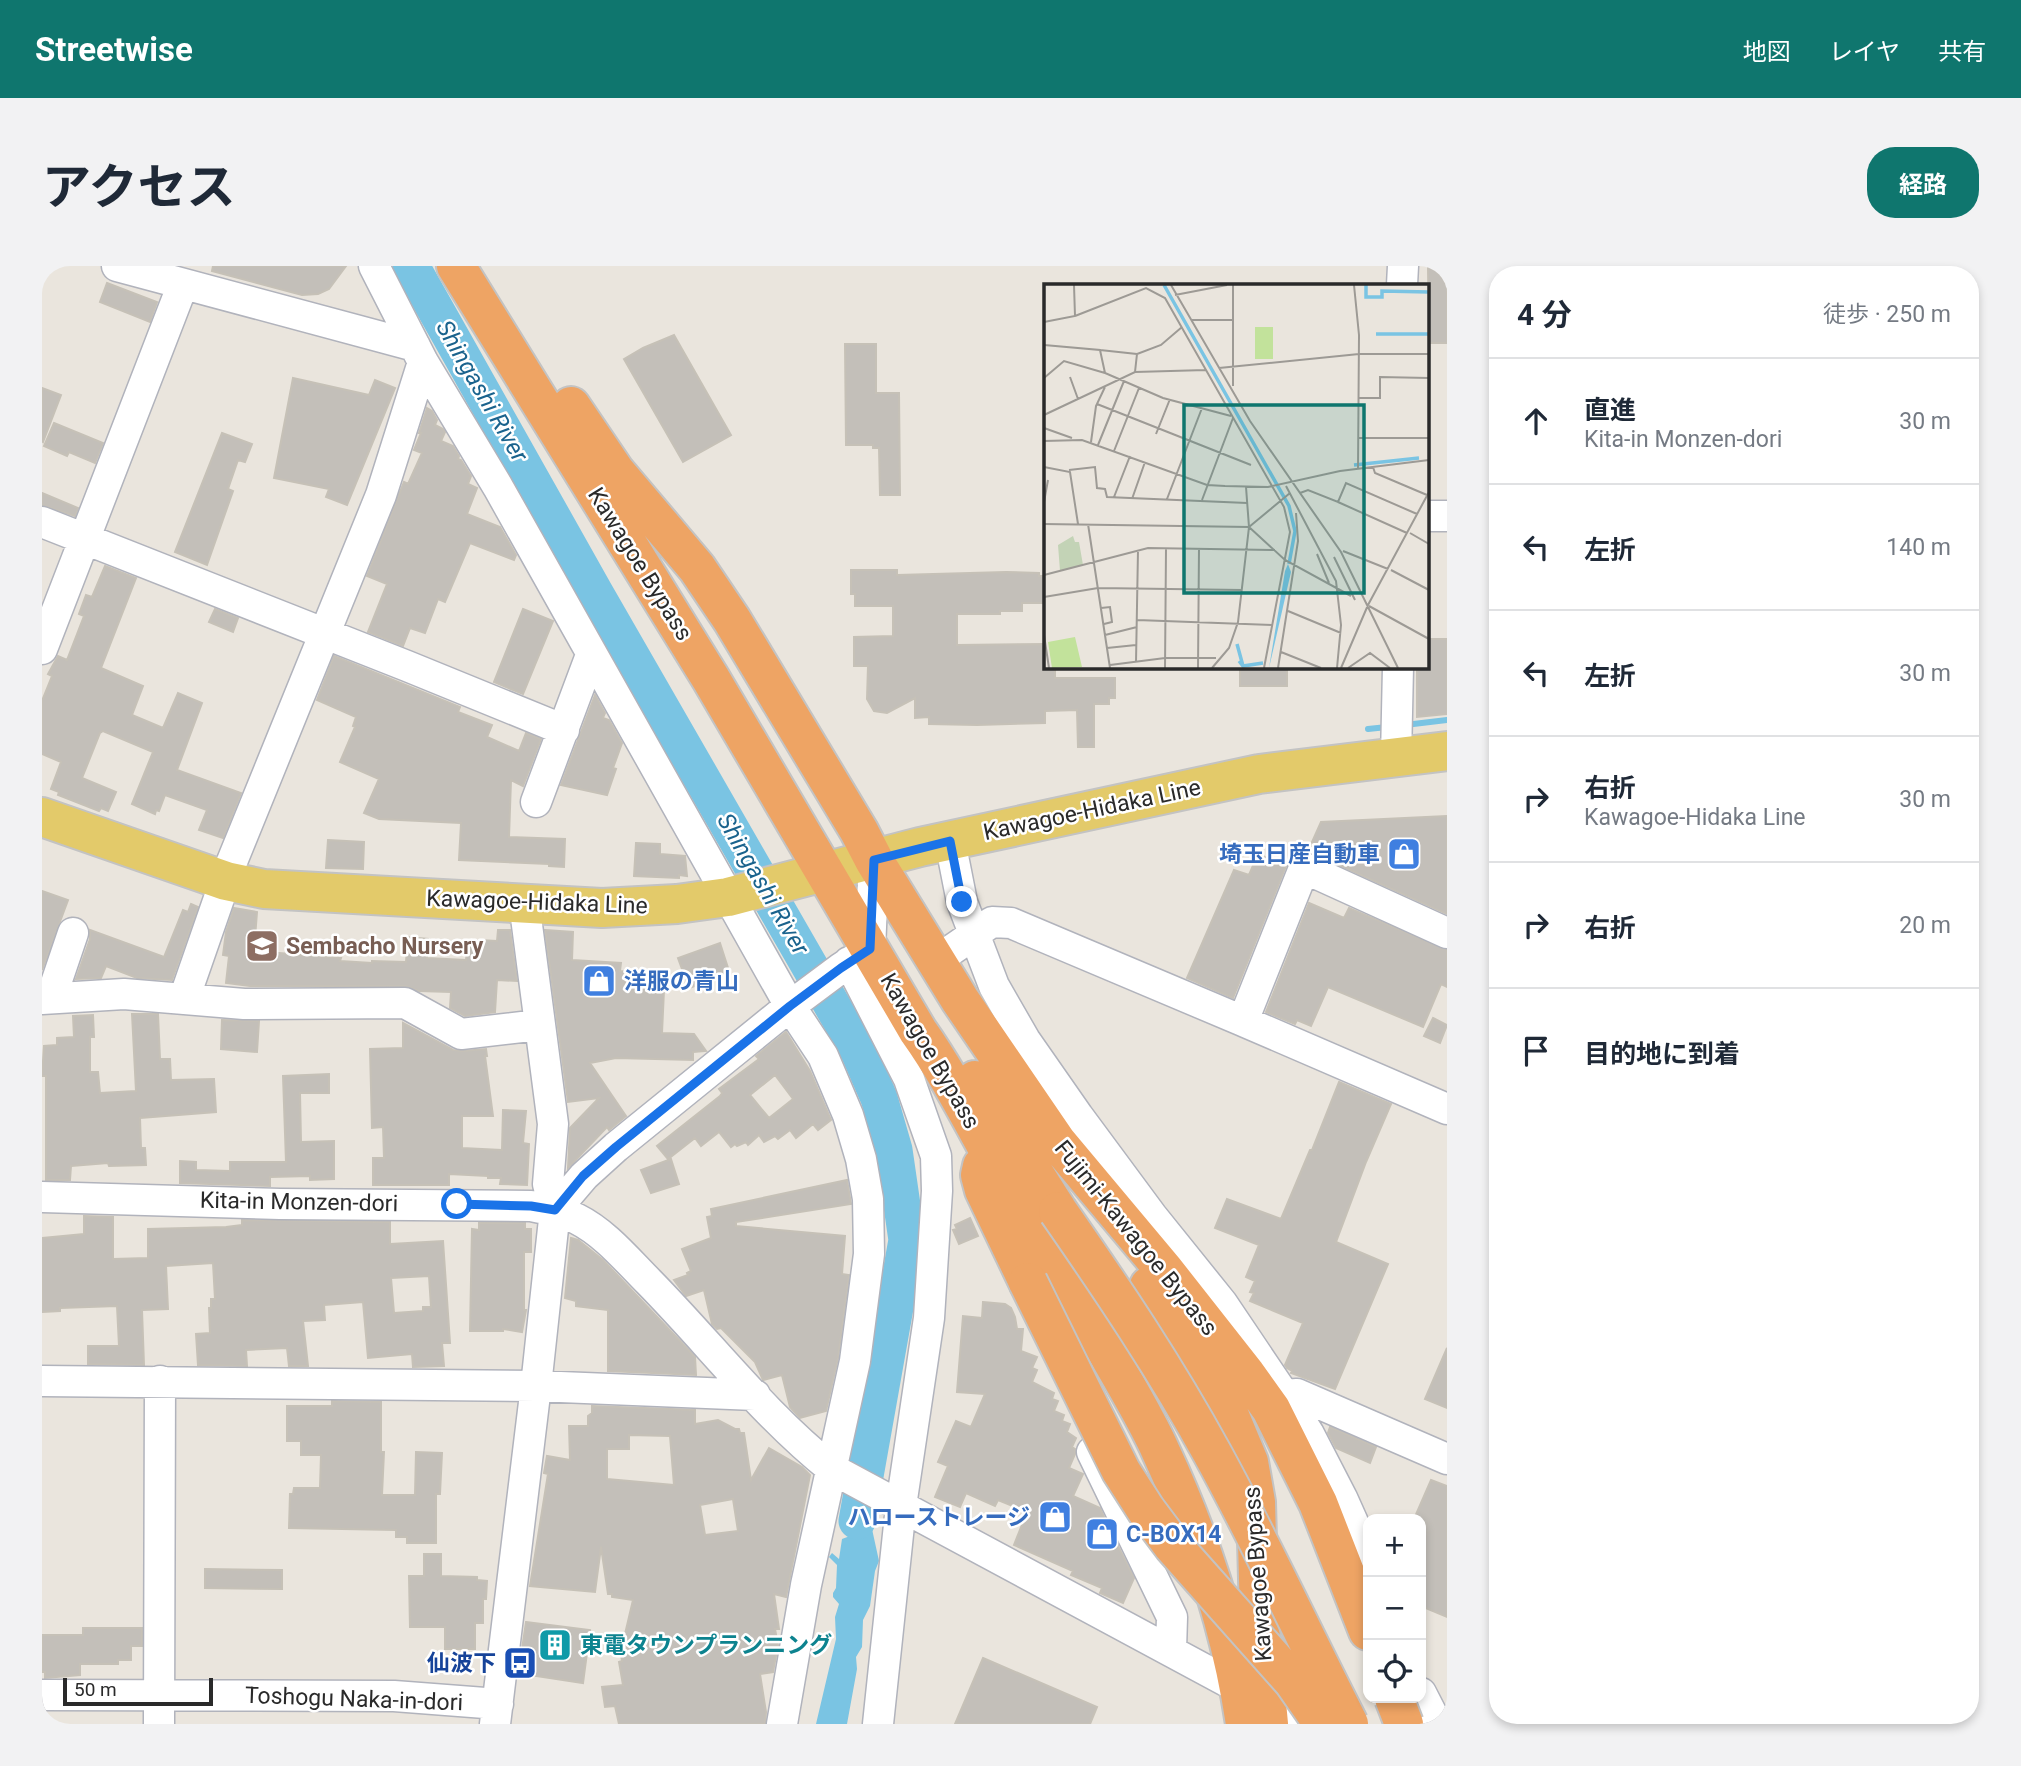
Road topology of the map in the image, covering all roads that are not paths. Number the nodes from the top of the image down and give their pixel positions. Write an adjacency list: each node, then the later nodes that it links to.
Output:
1 (117, 266): 6 (street)
2 (374, 266): 8 (street)
3 (456, 266): 22 (highway, Kawagoe Bypass)
4 (483, 266): 21 (highway, Kawagoe Bypass)
5 (1403, 266): 7 (street)
6 (183, 284): 8 (street); 10 (street)
7 (1402, 284)
8 (419, 354): 11 (street); 13 (street)
9 (42, 522): 10 (street)
10 (85, 539): 11 (street); 12 (street)
11 (325, 635): 15 (street); 23 (street)
12 (42, 649)
13 (591, 655): 15 (street); 24 (street)
14 (1398, 668): 17 (street)
15 (564, 730): 18 (street)
16 (1447, 751): 17 (main road, Kawagoe-Hidaka Line)
17 (1396, 758): 20 (main road, Kawagoe-Hidaka Line)
18 (536, 802)
19 (42, 817): 23 (main road, Kawagoe-Hidaka Line)
20 (950, 841): 21 (main road, Kawagoe-Hidaka Line); 28 (street)
21 (874, 860): 22 (main road, Kawagoe-Hidaka Line); 29 (street); 30 (highway, Fujimi-Kawagoe Bypass); 43 (highway)
22 (826, 872): 24 (main road, Kawagoe-Hidaka Line); 29 (highway, Kawagoe Bypass)
23 (226, 881): 25 (main road, Kawagoe-Hidaka Line); 32 (street)
24 (735, 896): 25 (main road, Kawagoe-Hidaka Line); 33 (street)
25 (524, 902): 35 (street)
26 (73, 933): 31 (street)
27 (1447, 933): 34 (street)
28 (973, 935): 30 (street); 34 (street); 48 (street)
29 (853, 960): 33 (street); 36 (highway, Kawagoe Bypass); 40 (street)
30 (937, 960): 38 (highway, Fujimi-Kawagoe Bypass)
31 (47, 998): 32 (street)
32 (184, 999): 35 (street)
33 (797, 1001): 42 (street); 50 (street)
34 (1243, 1021): 37 (street)
35 (539, 1025): 42 (street)
36 (943, 1066): 39 (highway, Kawagoe Bypass); 43 (highway, Fujimi-Kawagoe Bypass)
37 (1447, 1109)
38 (1057, 1142): 53 (highway, Fujimi-Kawagoe Bypass); 59 (highway, Kawagoe Bypass)
39 (987, 1150): 59 (highway, Kawagoe Bypass); 65 (highway, bridge)
40 (936, 1156): 51 (street); 54 (street)
41 (42, 1197): 42 (street, Kita-in Monzen-dori)
42 (555, 1210): 46 (street); 47 (street, Kita-in Monzen-dori)
43 (1059, 1211): 66 (highway, Fujimi-Kawagoe Bypass, bridge)
44 (42, 1381): 45 (street)
45 (160, 1381): 46 (street); 60 (street)
46 (536, 1387): 47 (street); 61 (street)
47 (755, 1395): 50 (street, Kita-in Monzen-dori)
48 (1284, 1395): 49 (street); 52 (street)
49 (1447, 1459)
50 (836, 1471): 51 (street, Kita-in Monzen-dori); 62 (street)
51 (897, 1504): 54 (street, Kita-in Monzen-dori); 63 (street)
52 (1363, 1545)
53 (1363, 1617)
54 (1171, 1650): 59 (street, Kita-in Monzen-dori)
55 (42, 1695): 60 (street, Toshogu Naka-in-dori)
56 (1394, 1703): 67 (street)
57 (1398, 1703): 68 (highway, bridge)
58 (1426, 1703): 69 (street)
59 (1255, 1709): 64 (street, Kita-in Monzen-dori)
60 (159, 1710): 61 (street, Toshogu Naka-in-dori)
61 (497, 1714)
62 (782, 1724)
63 (878, 1724)
64 (1306, 1724)
65 (1323, 1724)
66 (1349, 1724)
67 (1384, 1724)
68 (1404, 1724)
69 (1437, 1724)

